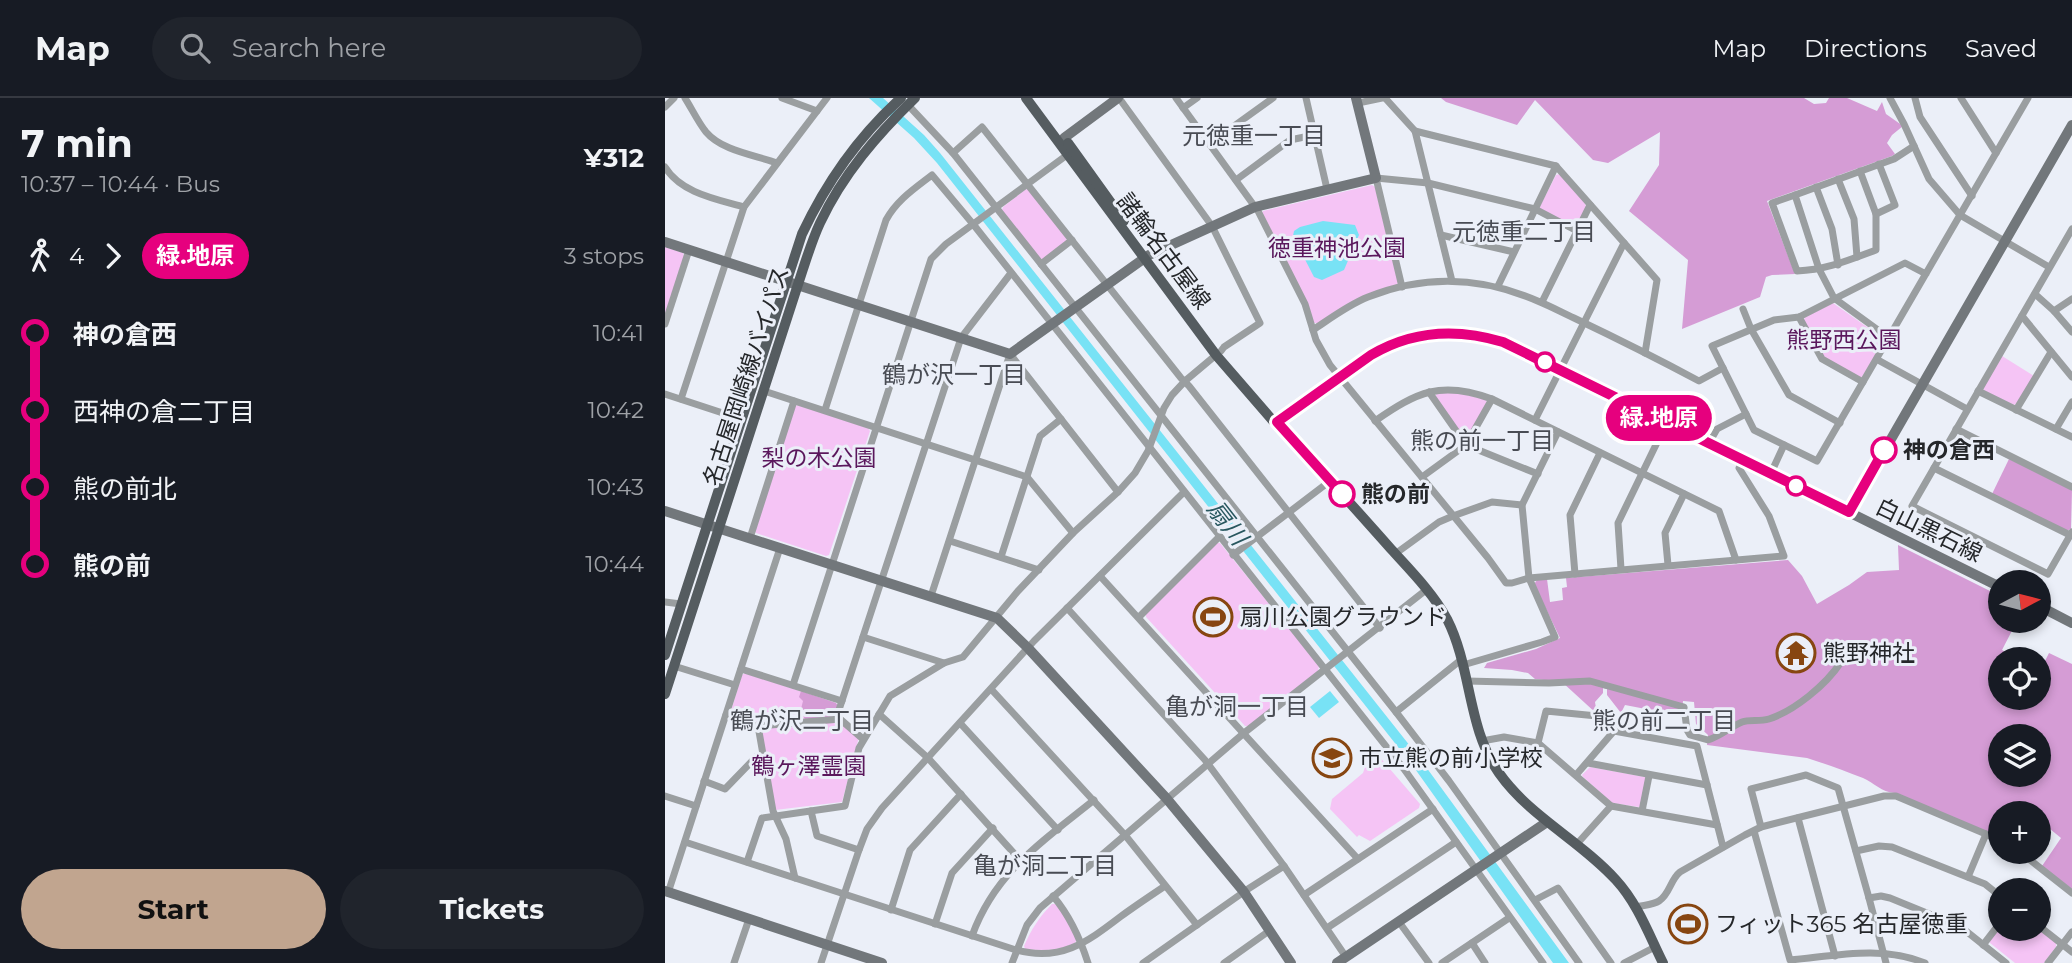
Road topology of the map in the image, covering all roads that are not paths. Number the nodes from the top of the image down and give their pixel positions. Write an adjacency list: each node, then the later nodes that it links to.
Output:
1 (674, 98): 19 (street)
2 (685, 98): 31 (street)
3 (782, 98): 21 (street)
4 (827, 98): 21 (street)
5 (1026, 98): 30 (main road, 諸輪名古屋線)
6 (1033, 98): 25 (main road, 諸輪名古屋線)
7 (1118, 98): 25 (street); 53 (street)
8 (1176, 98): 20 (street)
9 (1196, 98): 20 (street)
10 (1273, 98): 26 (street)
11 (1306, 98): 24 (street)
12 (1384, 98): 18 (street); 23 (street)
13 (1890, 98): 27 (street)
14 (1915, 98): 44 (street)
15 (1961, 98): 29 (street)
16 (2028, 98): 29 (street)
17 (903, 101): 28 (street); 73 (main road, 名古屋岡崎線バイパス)
18 (1357, 101): 36 (street)
19 (665, 107)
20 (1183, 107): 26 (street)
21 (817, 111): 31 (street)
22 (2072, 125): 59 (street)
23 (1415, 131): 33 (street); 40 (street)
24 (1314, 135): 38 (street); 42 (street)
25 (1064, 138): 63 (main road, 諸輪名古屋線)
26 (1209, 144): 38 (street)
27 (1914, 146): 32 (street); 51 (street)
28 (953, 153): 39 (street); 47 (street)
29 (1996, 153): 44 (street)
30 (1067, 155): 39 (street); 63 (main road, 諸輪名古屋線)
31 (777, 163): 46 (street)
32 (1879, 164): 35 (street); 50 (street)
33 (1556, 166): 45 (street); 49 (street)
34 (665, 167): 46 (street)
35 (1860, 171): 37 (street); 50 (street)
36 (1375, 178): 40 (street); 42 (street); 75 (street)
37 (1838, 179): 41 (street); 64 (street)
38 (1236, 180): 48 (street)
39 (1028, 183): 47 (street); 57 (street)
40 (1428, 183): 49 (street); 56 (street)
41 (1816, 187): 43 (street); 67 (street)
42 (1327, 189): 48 (street)
43 (1795, 195): 69 (street); 69 (street)
44 (1972, 196): 51 (street)
45 (1590, 205): 55 (street); 60 (street)
46 (744, 207): 65 (street)
47 (996, 207): 52 (street); 66 (street)
48 (1255, 207): 53 (street); 92 (street)
49 (1535, 209): 55 (street); 62 (street)
50 (1876, 214): 64 (street)
51 (1960, 215): 59 (street); 71 (street)
52 (976, 222): 70 (street); 81 (street); 87 (street)
53 (1212, 226): 63 (street); 97 (street)
54 (2072, 229): 68 (street)
55 (1577, 231): 79 (street)
56 (1441, 235): 62 (street); 72 (street)
57 (1072, 240): 66 (street); 74 (street)
58 (665, 242): 61 (street)
59 (2005, 242): 68 (street); 107 (street)
60 (1624, 243): 89 (street); 98 (street)
61 (689, 250): 65 (street); 90 (street)
62 (1514, 252): 76 (street)
63 (1146, 257): 74 (street); 97 (main road, 諸輪名古屋線)
64 (1857, 257): 67 (street)
65 (726, 262): 73 (street); 112 (street)
66 (1041, 264): 83 (street)
67 (1838, 265): 69 (street)
68 (2049, 267): 77 (street)
69 (1819, 269): 78 (street)
70 (1011, 273): 88 (street); 94 (street)
71 (1926, 274): 78 (street); 95 (street)
72 (1452, 281): 75 (street); 76 (street)
73 (792, 283): 81 (street); 108 (main road, 名古屋岡崎線バイパス); 121 (main road, 名古屋岡崎線バイパス)
74 (1107, 284): 83 (street); 105 (street)
75 (1402, 286): 92 (street)
76 (1497, 286): 79 (street)
77 (2035, 294): 84 (street); 85 (street)
78 (1834, 298): 86 (street); 95 (street)
79 (1542, 302): 89 (street)
80 (2070, 303): 84 (street)
81 (859, 305): 87 (street); 117 (street)
82 (1743, 309): 91 (street)
83 (1072, 310): 88 (street); 120 (street)
84 (2054, 311): 93 (street)
85 (2022, 316): 96 (street); 109 (street)
86 (1799, 317): 91 (street); 106 (street)
87 (910, 322): 94 (street); 128 (street)
88 (1055, 322): 99 (street); 137 (street)
89 (1584, 323): 98 (street); 102 (street)
90 (665, 324)
91 (1751, 329): 101 (street); 127 (street)
92 (1313, 330): 103 (street)
93 (2072, 332)
94 (961, 338): 99 (street); 134 (street)
95 (1889, 338): 100 (street)
96 (2051, 352): 104 (street); 118 (street)
97 (1218, 353): 105 (street); 125 (main road, 諸輪名古屋線)
98 (1646, 353): 101 (street)
99 (1010, 354): 122 (street); 139 (street)
100 (1878, 359): 106 (street); 107 (street)
101 (1723, 368): 119 (street)
102 (1560, 369): 103 (street, 白山黒石線); 123 (street); 126 (street, 白山黒石線)
103 (1339, 377): 124 (street); 125 (street, 白山黒石線)
104 (2072, 377)
105 (1185, 381): 120 (street); 154 (street)
106 (1863, 382): 127 (street)
107 (1922, 384): 116 (street); 155 (street)
108 (764, 391): 114 (street); 157 (main road, 名古屋岡崎線バイパス)
109 (1978, 391): 116 (street); 118 (street)
110 (1429, 392): 113 (street); 124 (street); 135 (street)
111 (665, 394): 112 (street)
112 (681, 399): 121 (street)
113 (1492, 399): 123 (street); 135 (street)
114 (794, 401): 117 (street); 161 (street)
115 (2072, 402): 130 (street)
116 (1967, 409): 129 (street)
117 (825, 410): 128 (street)
118 (2016, 410): 130 (street)
119 (1746, 414): 133 (street); 136 (street)
120 (1161, 416): 137 (street); 162 (street)
121 (741, 419): 157 (main road, 名古屋岡崎線バイパス)
122 (1061, 419): 145 (street); 149 (street)
123 (1535, 420): 131 (street)
124 (1375, 421): 146 (street)
125 (1277, 422): 147 (main road, 諸輪名古屋線)
126 (1667, 422): 133 (street, 白山黒石線); 142 (street)
127 (1840, 422): 136 (street)
128 (877, 427): 134 (street); 169 (street)
129 (1956, 429): 141 (street); 148 (street)
130 (2056, 429): 132 (street)
131 (1559, 432): 138 (street); 144 (street)
132 (2072, 437)
133 (1709, 443): 140 (street, 白山黒石線)
134 (926, 444): 139 (street); 176 (street)
135 (1466, 445): 144 (street); 146 (street)
136 (1784, 445): 143 (street)
137 (1148, 447): 149 (street); 150 (street)
138 (1600, 453): 142 (street); 173 (street)
139 (976, 459): 145 (street); 163 (street)
140 (1743, 460): 143 (street, 白山黒石線); 168 (street)
141 (1934, 468): 159 (street); 159 (street)
142 (1642, 473): 151 (street); 171 (street)
143 (1771, 473): 155 (street, 白山黒石線)
144 (1538, 474): 152 (street)
145 (1027, 477): 158 (street); 167 (street)
146 (1422, 477): 156 (street)
147 (1329, 481): 154 (street); 166 (main road, 諸輪名古屋線)
148 (2072, 487)
149 (1118, 492): 158 (street)
150 (1184, 492): 160 (street); 174 (street)
151 (1684, 494): 168 (street); 170 (street)
152 (1522, 505): 156 (street); 175 (street)
153 (665, 511): 157 (street)
154 (1290, 512): 162 (street); 187 (street)
155 (1849, 512): 177 (street, 白山黒石線)
156 (1453, 516): 166 (street); 175 (street)
157 (713, 526): 161 (street); 181 (main road, 名古屋岡崎線バイパス); 195 (main road, 名古屋岡崎線バイパス)
158 (1073, 533): 172 (street)
159 (2071, 533)
160 (1219, 537): 165 (street); 184 (street)
161 (750, 538): 164 (street)
162 (1253, 540): 165 (street); 191 (street)
163 (950, 541): 167 (street); 179 (street)
164 (780, 548): 169 (street); 196 (street)
165 (1237, 552): 197 (street)
166 (1395, 554): 178 (main road, 諸輪名古屋線)
167 (1001, 557): 172 (street)
168 (1737, 560): 170 (street)
169 (832, 564): 176 (street); 200 (street)
170 (1668, 565): 171 (street)
171 (1621, 569): 173 (street)
172 (1039, 570): 185 (street)
173 (1575, 574): 175 (street)
174 (1100, 576): 182 (street); 184 (street)
175 (1529, 578): 192 (street)
176 (882, 581): 179 (street); 188 (street)
177 (1988, 581)
178 (1426, 590): 187 (street); 192 (main road, 諸輪名古屋線)
179 (931, 597): 185 (street)
180 (665, 602): 181 (street)
181 (681, 604): 190 (main road, 名古屋岡崎線バイパス)
182 (1067, 608): 189 (street); 217 (street)
183 (2051, 612): 186 (street)
184 (1139, 617): 211 (street)
185 (997, 618): 189 (street); 194 (street)
186 (2072, 623)
187 (1380, 628): 191 (street)
188 (863, 638): 194 (street); 203 (street)
189 (1028, 648): 201 (street); 225 (street)
190 (665, 655)
191 (1345, 655): 197 (street); 204 (street)
192 (1463, 662): 198 (main road, 諸輪名古屋線); 204 (street)
193 (1841, 662): 198 (street)
194 (944, 663): 205 (street)
195 (674, 666): 199 (street); 202 (main road, 名古屋岡崎線バイパス)
196 (741, 668): 199 (street); 200 (street)
197 (1328, 668): 211 (street); 230 (street)
198 (1467, 681): 213 (main road, 諸輪名古屋線)
199 (735, 685): 206 (street)
200 (793, 685): 203 (street)
201 (991, 689): 208 (street); 226 (street)
202 (665, 694)
203 (842, 701): 207 (street)
204 (1396, 712): 248 (street)
205 (880, 714): 212 (street); 216 (street)
206 (726, 715): 209 (street); 221 (street)
207 (836, 719): 209 (street); 212 (street)
208 (960, 723): 216 (street); 239 (street)
209 (758, 726): 215 (street)
210 (1614, 731): 214 (street); 218 (street); 222 (street)
211 (1244, 733): 217 (street); 249 (street)
212 (863, 739): 231 (street)
213 (1482, 741): 214 (street); 235 (main road, 諸輪名古屋線)
214 (1538, 743): 219 (street)
215 (763, 754): 221 (street); 233 (street)
216 (928, 758): 223 (street); 246 (street)
217 (1208, 764): 225 (street); 253 (street)
218 (1588, 764): 219 (street); 220 (street)
219 (1576, 775): 228 (street)
220 (1649, 776): 222 (street); 232 (street)
221 (704, 781): 227 (street)
222 (1707, 785): 236 (street)
223 (961, 794): 237 (street); 268 (street)
224 (665, 796): 227 (street)
225 (1167, 799): 241 (street); 260 (street)
226 (1094, 800): 239 (street); 241 (street)
227 (696, 806): 242 (street)
228 (1611, 806): 232 (street); 244 (street)
229 (1843, 807): 234 (street); 238 (street); 240 (street); 247 (street)
230 (1433, 809): 243 (street); 249 (street)
231 (811, 811): 233 (street); 246 (street)
232 (1642, 811): 236 (street)
233 (775, 816): 251 (street); 256 (street)
234 (1798, 818): 238 (street); 289 (street)
235 (1547, 822): 244 (main road, 諸輪名古屋線); 248 (street)
236 (1717, 825): 245 (street)
237 (993, 828): 250 (street); 272 (street)
238 (1758, 829): 245 (street); 291 (street)
239 (1058, 830): 250 (street)
240 (1986, 834): 255 (street)
241 (1125, 835): 257 (street); 264 (street)
242 (685, 842): 251 (street); 259 (street)
243 (1456, 842): 254 (street); 274 (street)
244 (1576, 845): 267 (main road, 諸輪名古屋線)
245 (1723, 847): 267 (street)
246 (859, 849): 262 (street)
247 (1856, 852): 255 (street); 265 (street)
248 (1497, 856): 254 (street); 266 (street)
249 (1358, 859): 263 (street)
250 (1021, 861): 278 (street)
251 (747, 862): 256 (street)
252 (2035, 864): 261 (street)
253 (1284, 866): 260 (street); 263 (street)
254 (1481, 868): 269 (street); 271 (street)
255 (1968, 877): 258 (street)
256 (795, 878): 262 (street)
257 (1165, 886): 273 (street); 281 (street)
258 (1988, 886)
259 (667, 892): 270 (street)
260 (1244, 892): 273 (street); 275 (street)
261 (2072, 893)
262 (844, 894): 268 (street); 284 (street)
263 (1304, 895): 274 (street)
264 (1053, 896): 281 (street); 286 (street)
265 (1869, 898): 283 (street); 288 (street)
266 (1535, 900): 304 (street); 305 (street)
267 (1636, 907): 285 (main road, 諸輪名古屋線)
268 (891, 909): 272 (street)
269 (1509, 918): 280 (street); 303 (street)
270 (749, 919): 284 (street); 292 (street)
271 (1399, 922): 290 (street); 300 (street)
272 (935, 923): 278 (street)
273 (1197, 925): 297 (street)
274 (1327, 928): 290 (street)
275 (1269, 931): 298 (street); 299 (street)
276 (2072, 932): 282 (street)
277 (2051, 935): 282 (street)
278 (972, 936): 286 (street)
279 (1988, 939): 283 (street)
280 (1472, 943): 301 (street); 302 (street)
281 (1082, 944): 286 (street); 296 (street)
282 (2063, 944): 287 (street); 311 (street)
283 (1983, 945): 310 (street)
284 (828, 946): 293 (street); 294 (street)
285 (1655, 947): 306 (street); 307 (main road, 諸輪名古屋線)
286 (1016, 950): 295 (street)
287 (2072, 952)
288 (1884, 953): 289 (street); 308 (street); 309 (street)
289 (1836, 956): 291 (street)
290 (1342, 960)
291 (1789, 961)
292 (737, 962)
293 (821, 963)
294 (882, 963)
295 (1011, 963)
296 (1089, 963)
297 (1143, 963)
298 (1224, 963)
299 (1291, 963)
300 (1429, 963)
301 (1442, 963)
302 (1485, 963)
303 (1543, 963)
304 (1579, 963)
305 (1611, 963)
306 (1625, 963)
307 (1663, 963)
308 (1886, 963)
309 (1924, 963)
310 (2006, 963)
311 (2048, 963)

